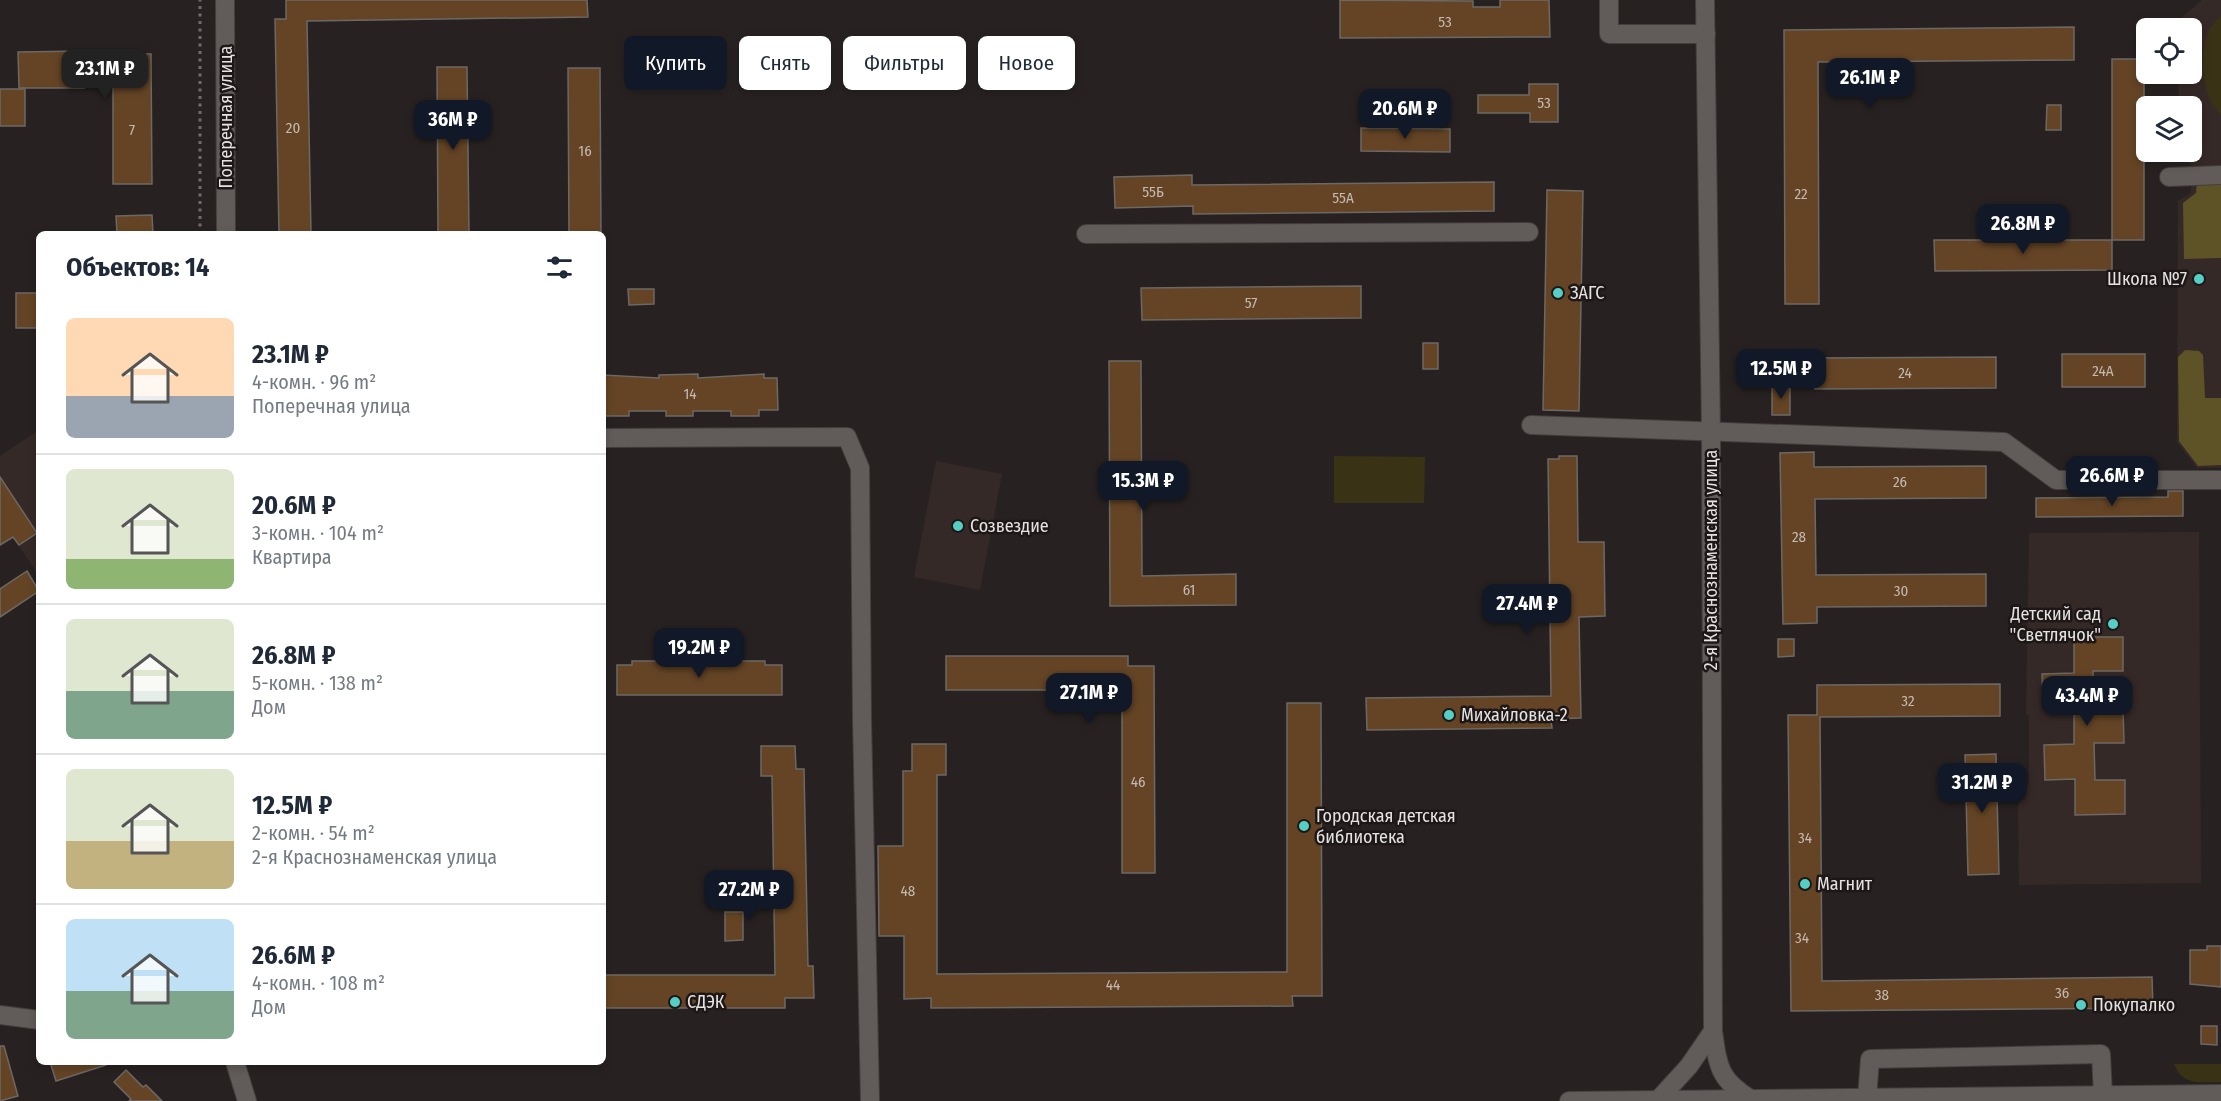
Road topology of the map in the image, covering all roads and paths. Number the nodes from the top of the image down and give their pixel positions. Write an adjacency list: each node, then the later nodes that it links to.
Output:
1 (200, 0): 8 (path)
2 (225, 0): 9 (street, Поперечная улица)
3 (1609, 0): 5 (street)
4 (1705, 0): 5 (street, 2-я Краснознаменская улица)
5 (1706, 34): 13 (street, 2-я Краснознаменская улица)
6 (2221, 175): 7 (street)
7 (2169, 177)
8 (200, 231)
9 (226, 231)
10 (1529, 232): 11 (street)
11 (1086, 234)
12 (1532, 425): 13 (street)
13 (1711, 433): 15 (street); 18 (street, 2-я Краснознаменская улица)
14 (606, 438): 26 (street)
15 (2221, 480)
16 (0, 1015): 17 (street)
17 (36, 1020)
18 (1713, 1031): 23 (street); 24 (street, 2-я Краснознаменская улица)
19 (236, 1065): 25 (street)
20 (2221, 1094): 21 (street)
21 (2099, 1097): 22 (street); 22 (street)
22 (1867, 1098): 24 (street)
23 (1657, 1100): 24 (street); 28 (street)
24 (1752, 1100)
25 (247, 1101)
26 (870, 1101)
27 (1569, 1101): 28 (street)
28 (1598, 1101)

